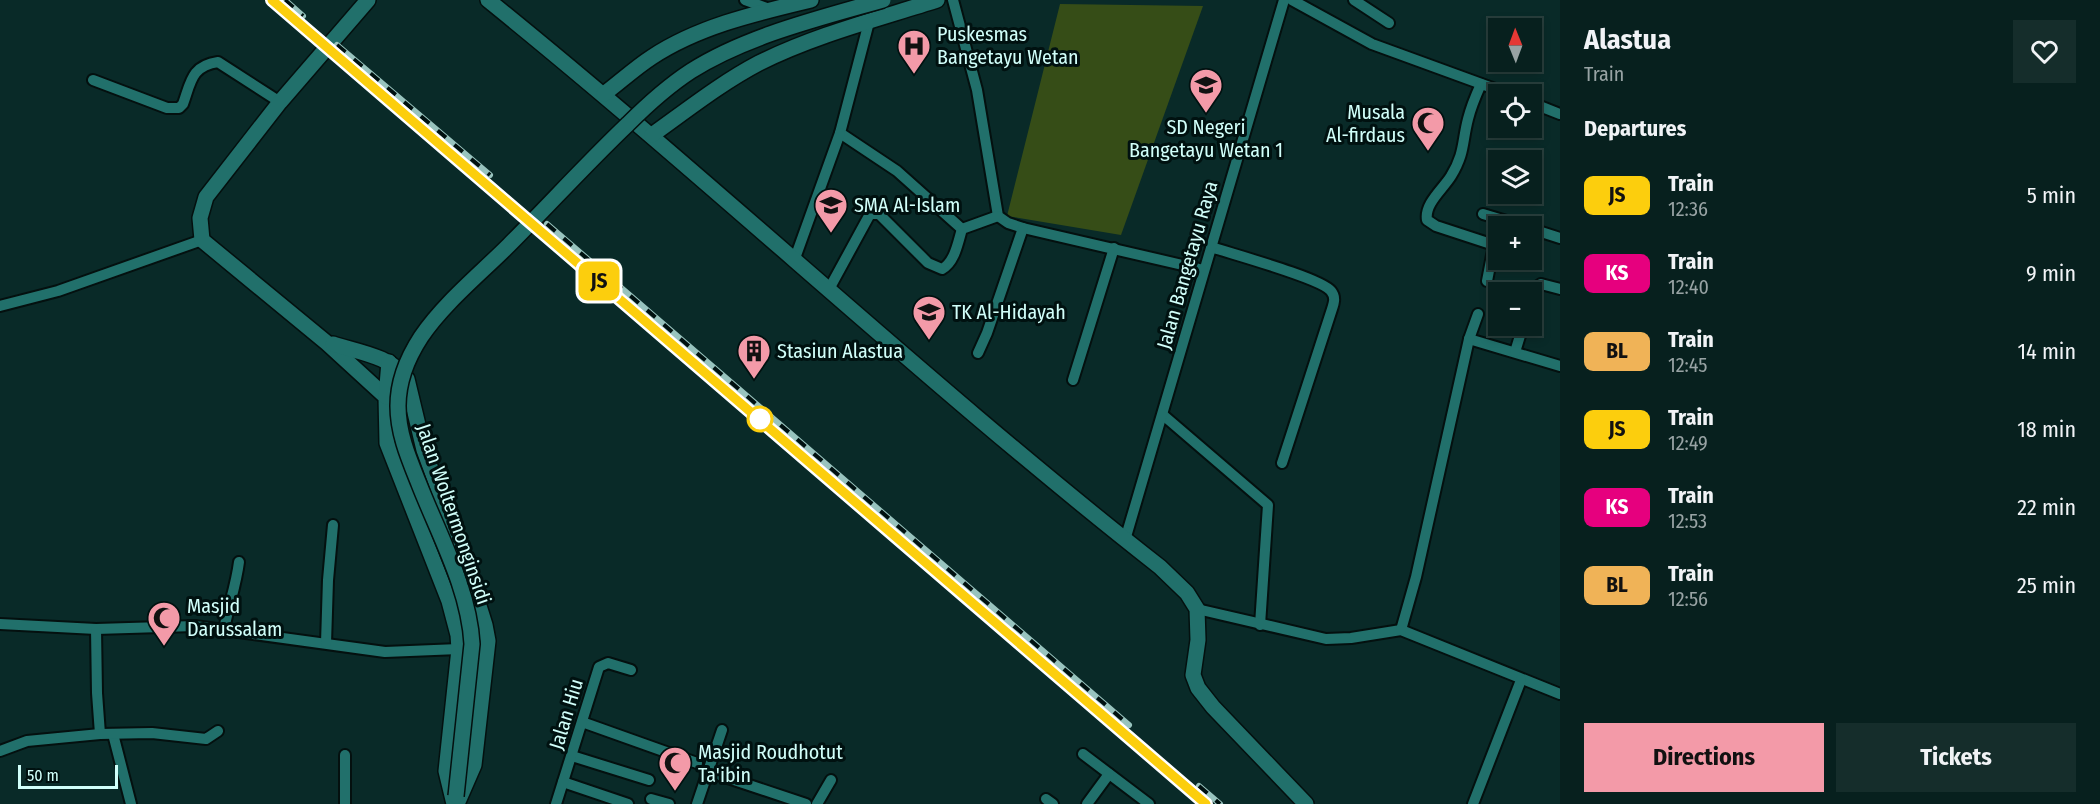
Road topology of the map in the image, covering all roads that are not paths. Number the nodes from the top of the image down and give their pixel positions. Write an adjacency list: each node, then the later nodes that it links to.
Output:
1 (368, 0): 18 (street)
2 (488, 0): 17 (street)
3 (745, 0): 11 (street)
4 (811, 0): 11 (street)
5 (883, 0): 83 (street, Jalan Woltermonginsidi, bridge)
6 (937, 0): 12 (street)
7 (953, 0): 24 (street)
8 (1284, 0): 31 (street, Jalan Bangetayu Raya)
9 (1292, 0): 15 (street)
10 (1354, 0): 13 (street)
11 (772, 10): 17 (street)
12 (869, 22): 21 (street); 22 (street)
13 (1389, 23)
14 (93, 80): 18 (street)
15 (1481, 84): 16 (street); 35 (street)
16 (1488, 86)
17 (604, 94): 22 (street)
18 (280, 102): 30 (street)
19 (1542, 107): 20 (street)
20 (1560, 114)
21 (840, 132): 27 (street); 33 (street)
22 (652, 135): 33 (street)
23 (1483, 214): 25 (street)
24 (998, 216): 26 (street); 27 (street)
25 (1490, 216)
26 (1023, 228): 32 (street); 45 (street)
27 (962, 229): 38 (street)
28 (1542, 232): 29 (street)
29 (1560, 238)
30 (202, 240): 39 (street); 43 (street)
31 (1211, 247): 34 (street, Jalan Bangetayu Raya); 51 (street)
32 (1114, 248): 34 (street); 48 (street)
33 (794, 261): 38 (street)
34 (1204, 270): 50 (street, Jalan Bangetayu Raya)
35 (1487, 281)
36 (1542, 284): 37 (street)
37 (1560, 289)
38 (828, 291): 53 (street)
39 (0, 306)
40 (1478, 314): 42 (street)
41 (1520, 336): 44 (street)
42 (1469, 339): 44 (street); 60 (street)
43 (327, 343): 46 (street); 49 (street)
44 (1515, 352): 47 (street)
45 (978, 353)
46 (389, 362): 49 (street); 83 (street)
47 (1560, 366)
48 (1073, 381)
49 (386, 397): 62 (street)
50 (1163, 416): 53 (street, Jalan Bangetayu Raya); 57 (street)
51 (1282, 463)
52 (333, 525): 61 (street)
53 (1125, 540): 55 (street)
54 (239, 562): 59 (street)
55 (1197, 609): 57 (street); 94 (street)
56 (0, 624): 58 (street)
57 (1260, 625): 60 (street)
58 (96, 629): 59 (street); 69 (street)
59 (224, 630): 61 (street)
60 (1401, 630): 64 (street)
61 (326, 643): 62 (street)
62 (459, 649): 83 (street)
63 (631, 670): 66 (street, Jalan Hiu)
64 (1521, 680): 65 (street); 95 (street)
65 (1560, 694)
66 (582, 722): 74 (street, Jalan Hiu); 75 (street)
67 (722, 730): 76 (street)
68 (218, 731): 70 (street)
69 (100, 734): 70 (street); 71 (street)
70 (113, 734): 84 (street)
71 (0, 751)
72 (1083, 754): 77 (street)
73 (345, 755): 85 (street)
74 (572, 756): 78 (street); 80 (street, Jalan Hiu)
75 (697, 763)
76 (707, 771): 89 (street); 90 (street)
77 (1109, 774): 82 (street); 92 (street)
78 (648, 780)
79 (831, 780): 91 (street)
80 (563, 782): 86 (street, Jalan Hiu); 87 (street)
81 (651, 799): 88 (street)
82 (1133, 800): 93 (street)
83 (456, 802)
84 (131, 804)
85 (345, 804)
86 (556, 804)
87 (628, 804)
88 (669, 804)
89 (697, 804)
90 (806, 804)
91 (817, 804)
92 (1087, 804)
93 (1149, 804)
94 (1306, 804)
95 (1473, 804)

